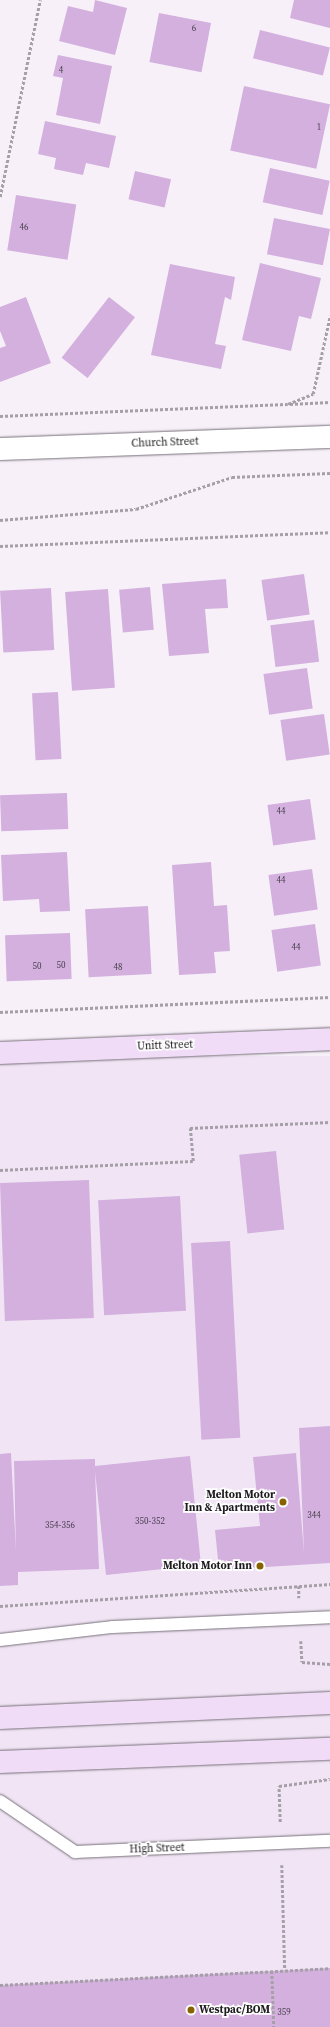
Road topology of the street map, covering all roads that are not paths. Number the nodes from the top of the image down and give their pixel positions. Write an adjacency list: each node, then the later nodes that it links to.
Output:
1 (330, 437): 2 (street, Church Street)
2 (0, 450)
3 (330, 1039): 4 (main road, Unitt Street)
4 (0, 1053)
5 (330, 1617): 6 (lane)
6 (0, 1640)
7 (330, 1703): 8 (main road)
8 (0, 1718)
9 (330, 1749): 10 (main road)
10 (0, 1762)
11 (0, 1801): 12 (lane, High Street)
12 (330, 1841)

